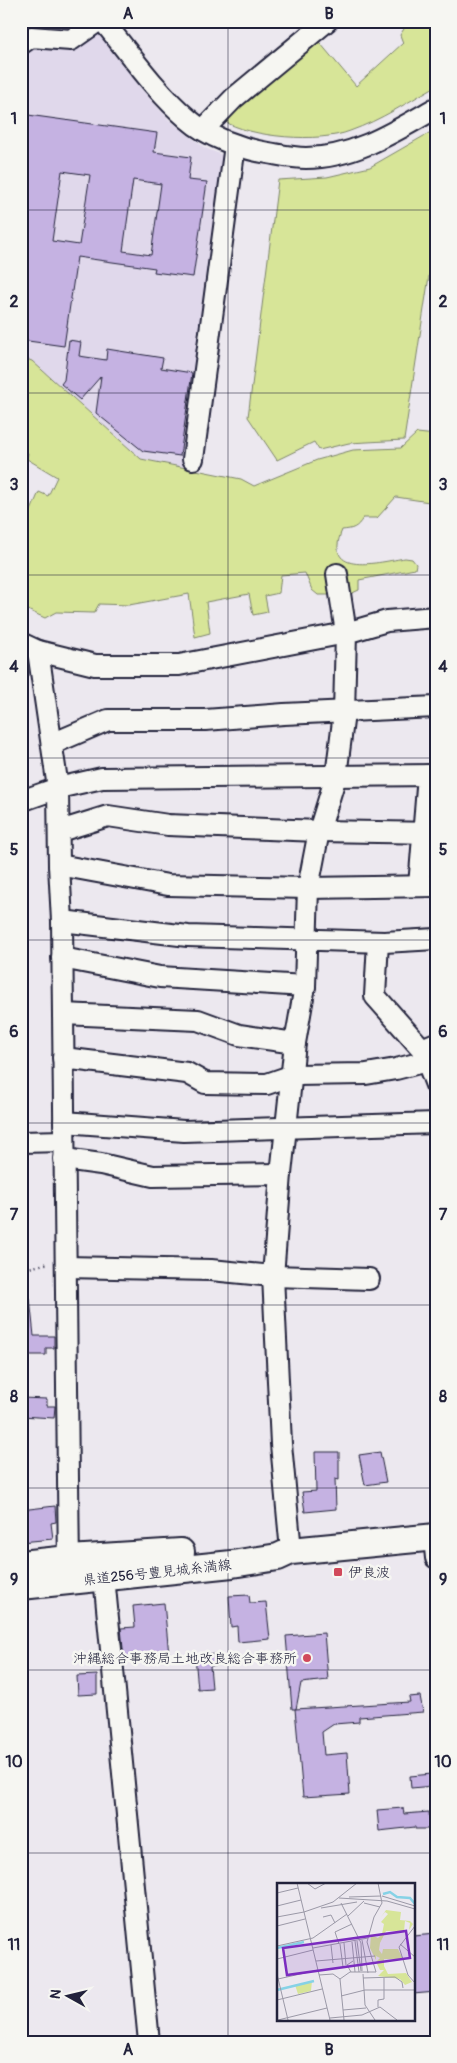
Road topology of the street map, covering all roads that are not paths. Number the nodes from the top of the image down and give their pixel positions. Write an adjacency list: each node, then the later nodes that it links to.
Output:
1 (98, 21): 4 (street)
2 (103, 21): 6 (street)
3 (327, 21): 6 (street)
4 (21, 44)
5 (436, 108): 7 (street)
6 (204, 130): 7 (street)
7 (235, 145): 8 (street)
8 (193, 459)
9 (337, 574): 11 (street)
10 (436, 617): 11 (street)
11 (346, 633): 12 (street); 14 (street)
12 (30, 647): 15 (street)
13 (436, 707): 14 (street)
14 (344, 713): 15 (street); 17 (street)
15 (52, 744): 18 (street)
16 (432, 775): 17 (street); 22 (street)
17 (336, 776): 18 (street); 20 (street)
18 (58, 788): 19 (street); 21 (street)
19 (21, 801)
20 (319, 831): 21 (street); 22 (street); 25 (street)
21 (60, 832): 23 (street)
22 (429, 832): 24 (street)
23 (59, 865): 25 (street); 26 (street)
24 (427, 886): 25 (street)
25 (308, 888): 27 (street)
26 (62, 921): 27 (street); 30 (street)
27 (306, 939): 29 (street); 31 (street)
28 (436, 939): 29 (street)
29 (378, 942): 34 (street)
30 (62, 958): 31 (street); 32 (street)
31 (305, 986): 33 (street)
32 (63, 1014): 33 (street); 35 (street)
33 (295, 1043): 36 (street)
34 (428, 1051): 36 (street); 37 (street)
35 (63, 1058): 36 (street); 40 (street)
36 (293, 1075): 39 (street)
37 (436, 1085)
38 (436, 1123): 39 (street)
39 (287, 1128): 40 (street); 42 (street)
40 (64, 1140): 41 (street); 42 (street); 43 (street)
41 (21, 1142)
42 (281, 1174): 44 (street)
43 (66, 1263): 44 (street); 49 (street)
44 (273, 1276): 45 (street); 47 (street)
45 (368, 1279)
46 (435, 1544): 47 (main road, 県道256号豊見城糸満線)
47 (291, 1551): 49 (main road, 県道256号豊見城糸満線); 50 (main road, 県道256号豊見城糸満線)
48 (21, 1564): 49 (main road, 県道256号豊見城糸満線)
49 (69, 1570): 50 (main road, 県道256号豊見城糸満線); 51 (main road, 県道256号豊見城糸満線)
50 (104, 1577): 52 (street)
51 (21, 1586)
52 (149, 2042)

